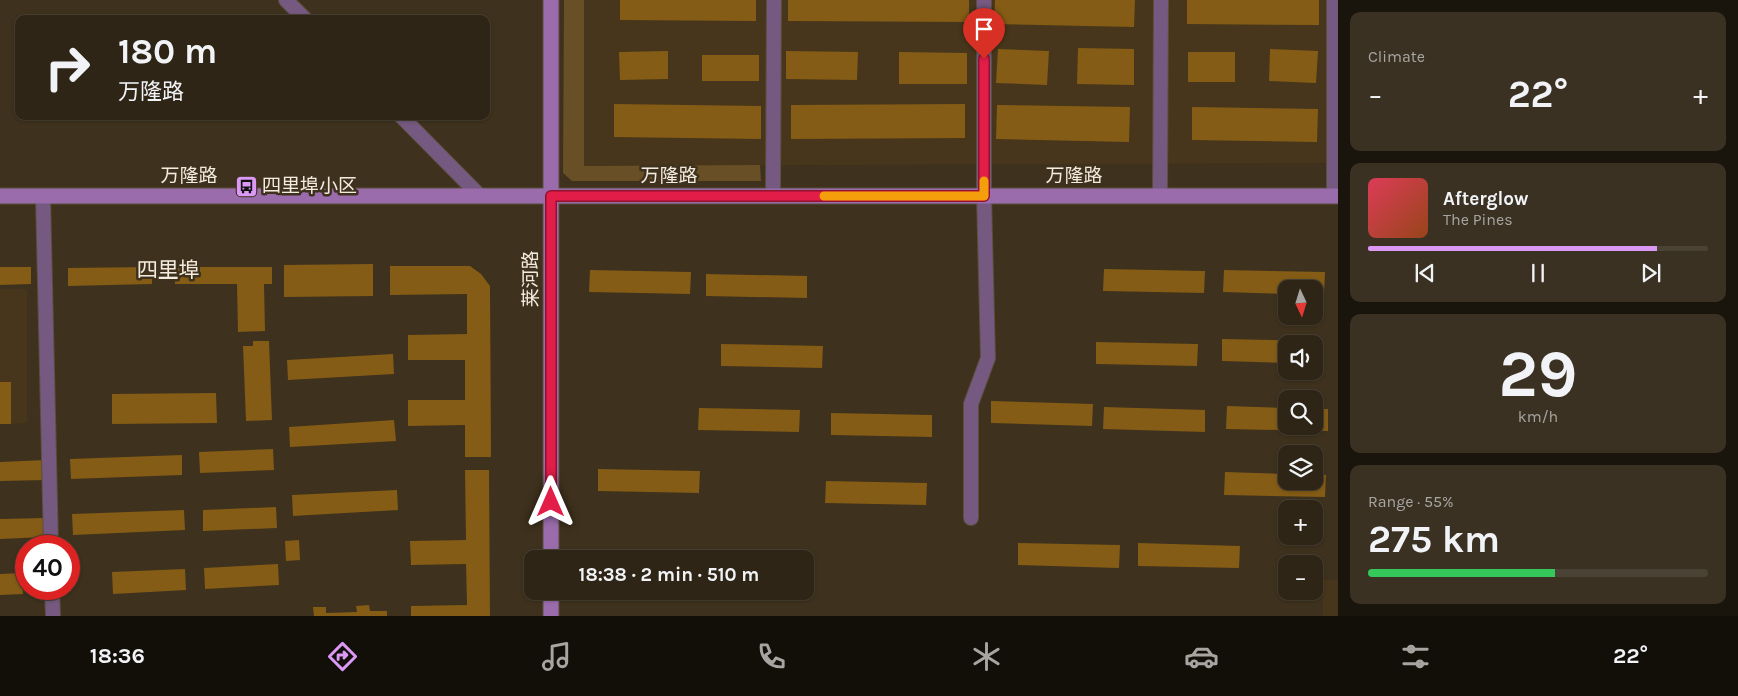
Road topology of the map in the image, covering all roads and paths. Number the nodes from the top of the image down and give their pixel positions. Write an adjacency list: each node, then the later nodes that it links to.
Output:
1 (286, 0): 7 (street)
2 (551, 0): 12 (street, 莱河路)
3 (774, 0): 13 (street)
4 (984, 0): 14 (street)
5 (1161, 0): 15 (street)
6 (1334, 0): 16 (street)
7 (300, 15)
8 (405, 120): 11 (street)
9 (0, 196): 10 (street, 万隆路)
10 (43, 196): 11 (street, 万隆路); 18 (street)
11 (480, 196): 12 (street, 万隆路)
12 (551, 196): 13 (street, 万隆路); 19 (street, 莱河路)
13 (773, 196): 14 (street, 万隆路)
14 (984, 196): 15 (street, 万隆路); 17 (street)
15 (1160, 196): 16 (street, 万隆路)
16 (1336, 196)
17 (971, 518)
18 (51, 535)
19 (551, 550)
20 (52, 600): 22 (street)
21 (551, 600): 23 (street)
22 (53, 616)
23 (551, 616)

